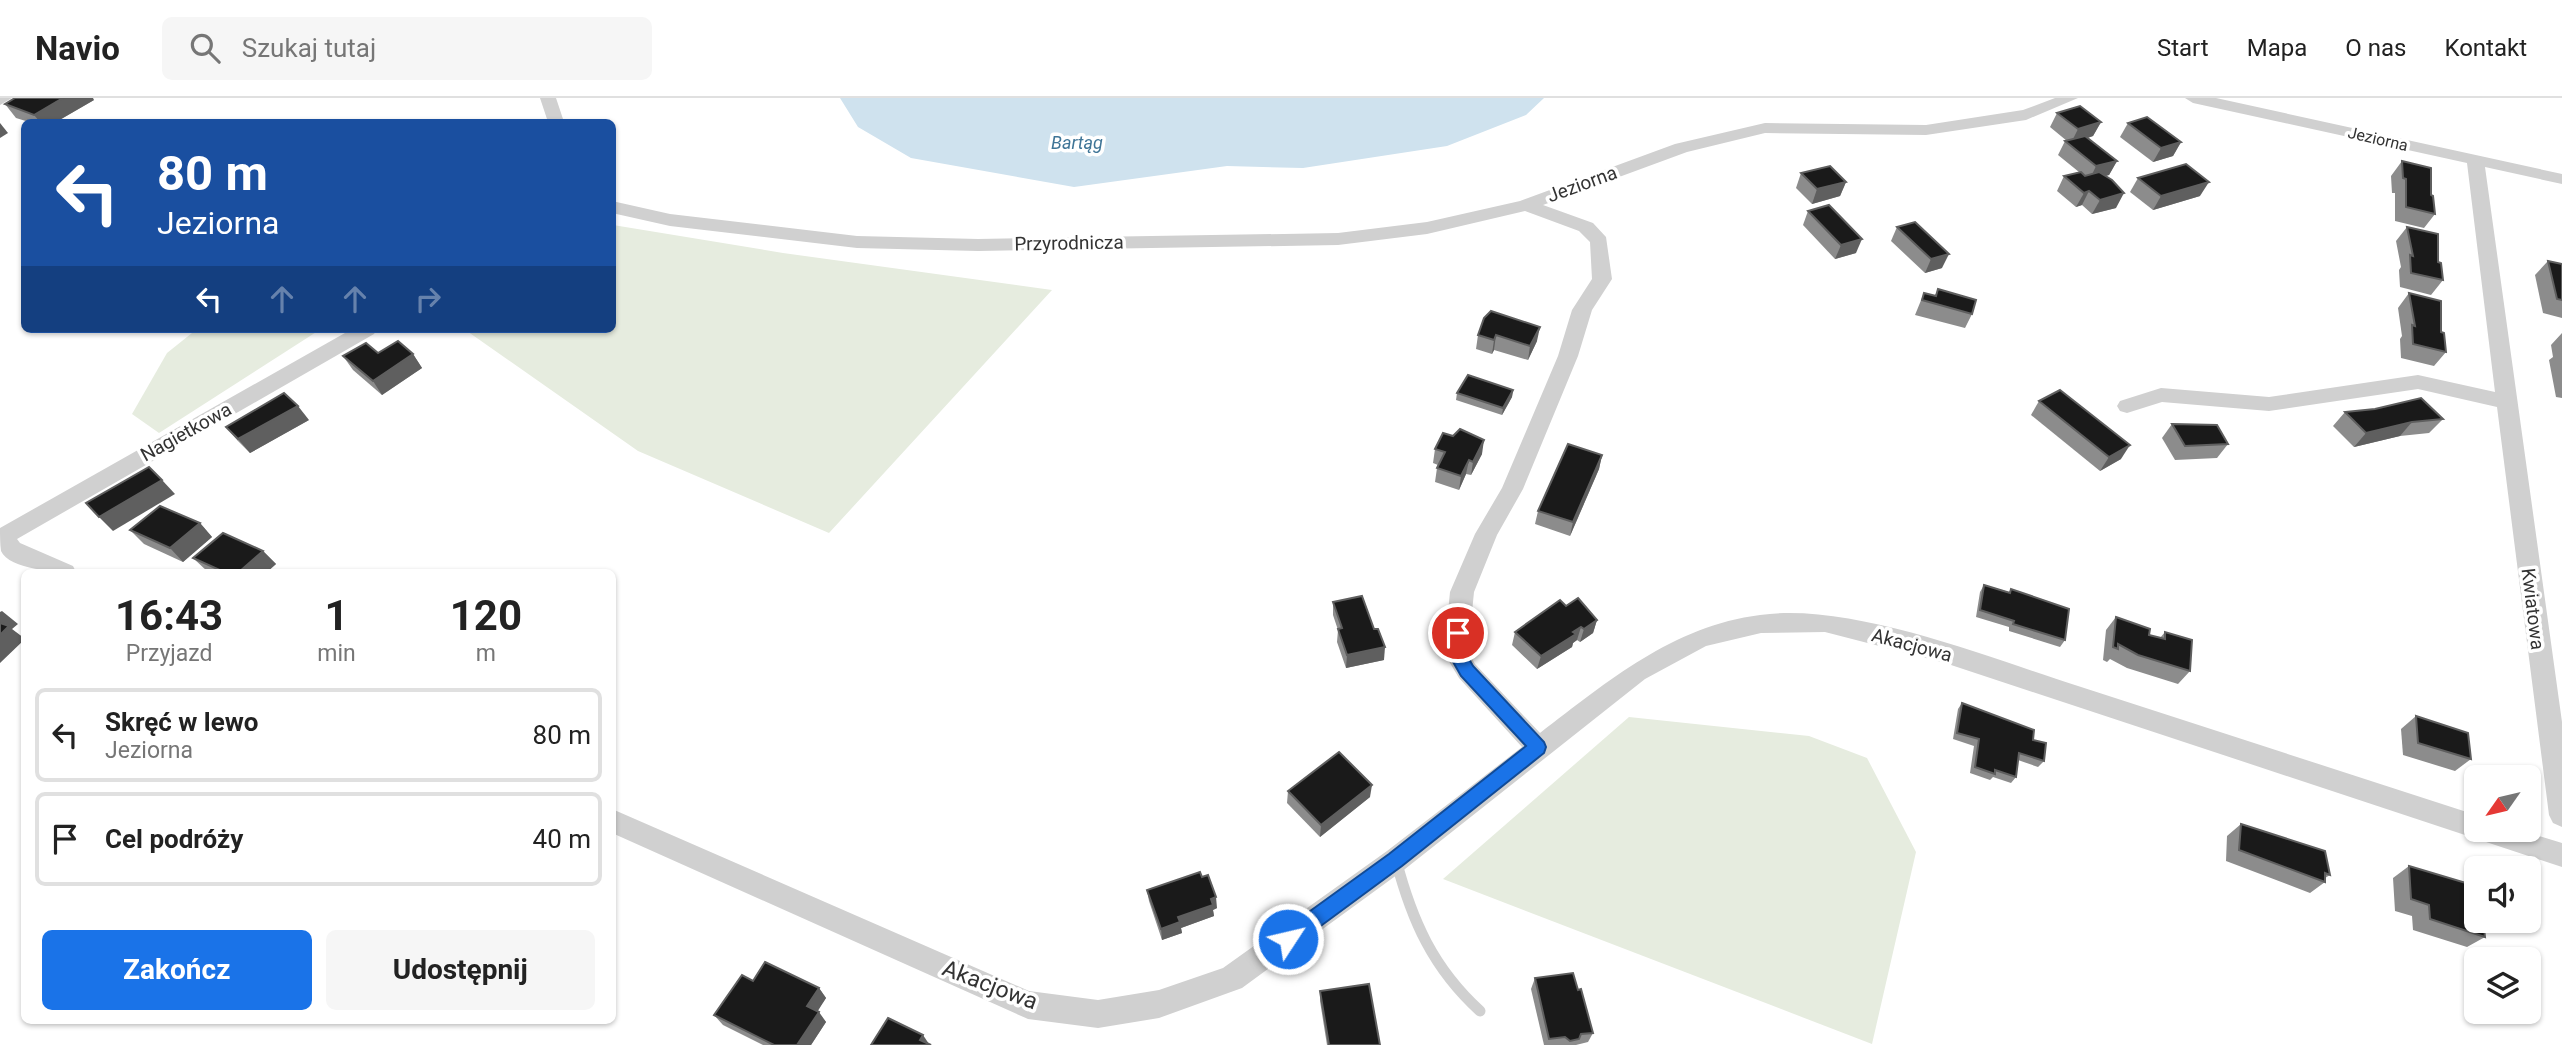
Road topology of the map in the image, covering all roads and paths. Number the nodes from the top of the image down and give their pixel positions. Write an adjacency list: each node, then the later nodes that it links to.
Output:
1 (548, 98): 4 (street)
2 (2070, 98): 7 (street, Jeziorna)
3 (2193, 98): 5 (street, Jeziorna)
4 (555, 119)
5 (2475, 161): 6 (street, Jeziorna); 10 (street, Kwiatowa)
6 (2562, 179)
7 (1525, 205): 8 (street, Przyrodnicza); 13 (street, Jeziorna)
8 (616, 208)
9 (360, 333): 12 (street, Nagietkowa)
10 (2507, 402): 11 (street); 14 (street, Kwiatowa)
11 (2127, 406)
12 (58, 569)
13 (1537, 747): 16 (street, Akacjowa); 19 (street, Akacjowa)
14 (2562, 815)
15 (616, 822): 19 (street, Akacjowa)
16 (2464, 823)
17 (2521, 842): 18 (street)
18 (2562, 855)
19 (1396, 860): 20 (lane)
20 (1480, 1012)

